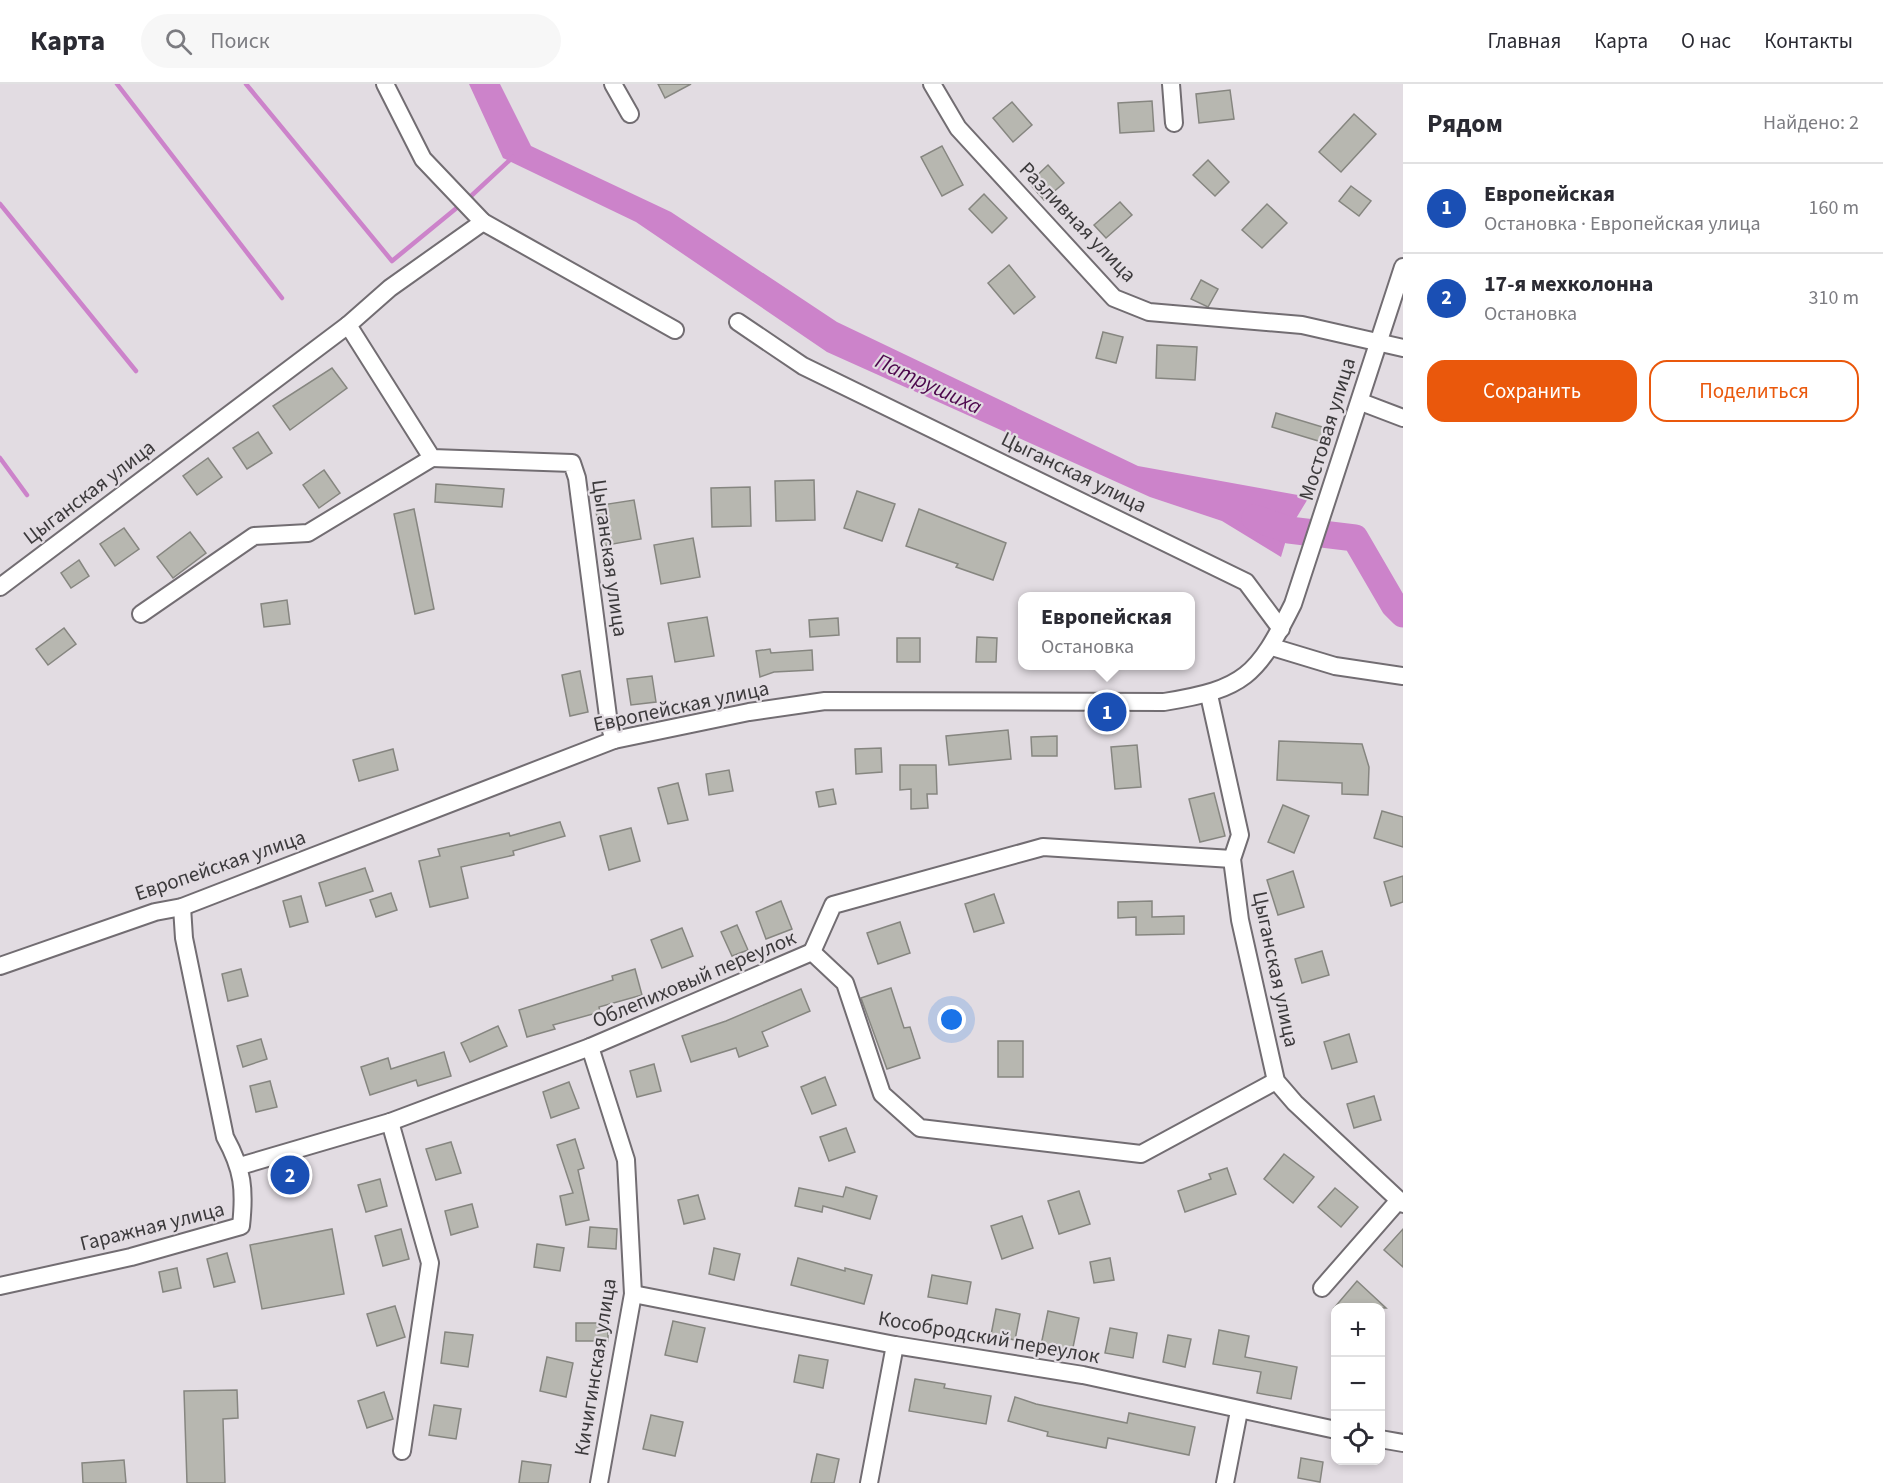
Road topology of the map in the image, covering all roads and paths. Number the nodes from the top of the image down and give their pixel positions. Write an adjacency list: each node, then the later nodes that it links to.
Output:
1 (385, 84): 7 (street)
2 (613, 84): 5 (street)
3 (932, 84): 12 (street, Разливная улица)
4 (1171, 84): 6 (street)
5 (630, 114)
6 (1174, 123)
7 (483, 222): 10 (street, Цыганская улица); 11 (street)
8 (1403, 267): 12 (street, Мостовая улица)
9 (738, 322): 20 (street, Цыганская улица)
10 (348, 325): 16 (street); 17 (street, Цыганская улица)
11 (675, 330)
12 (1377, 341): 13 (street, Разливная улица); 14 (street, Мостовая улица)
13 (1403, 348)
14 (1361, 402): 15 (street); 18 (street, Мостовая улица)
15 (1403, 418)
16 (432, 458): 19 (street); 24 (street, Цыганская улица)
17 (0, 587)
18 (1293, 604): 20 (street, Европейская улица)
19 (141, 614)
20 (1281, 629): 21 (street, Европейская улица)
21 (1272, 647): 22 (street); 23 (street, Европейская улица)
22 (1403, 676)
23 (1209, 695): 24 (street, Европейская улица); 25 (street, Цыганская улица)
24 (614, 740): 26 (street, Европейская улица)
25 (1232, 859): 27 (street); 30 (street, Цыганская улица)
26 (182, 907): 28 (street, Европейская улица); 32 (street, Гаражная улица)
27 (812, 952): 29 (street, Облепиховый переулок); 30 (street, Облепиховый переулок)
28 (0, 966)
29 (590, 1047): 31 (street, Облепиховый переулок); 36 (street, Кичигинская улица)
30 (1276, 1081): 33 (street, Цыганская улица)
31 (390, 1122): 32 (street, Облепиховый переулок); 42 (street)
32 (240, 1166): 34 (street, Гаражная улица)
33 (1401, 1202): 35 (street)
34 (0, 1286)
35 (1322, 1288)
36 (633, 1294): 37 (street, Кособродский переулок); 43 (street, Кичигинская улица)
37 (895, 1345): 38 (street, Кособродский переулок); 44 (street)
38 (1239, 1411): 39 (street, Кособродский переулок); 45 (street)
39 (1331, 1429)
40 (1385, 1440): 41 (street)
41 (1403, 1443)
42 (402, 1450)
43 (599, 1483)
44 (869, 1483)
45 (1225, 1483)

